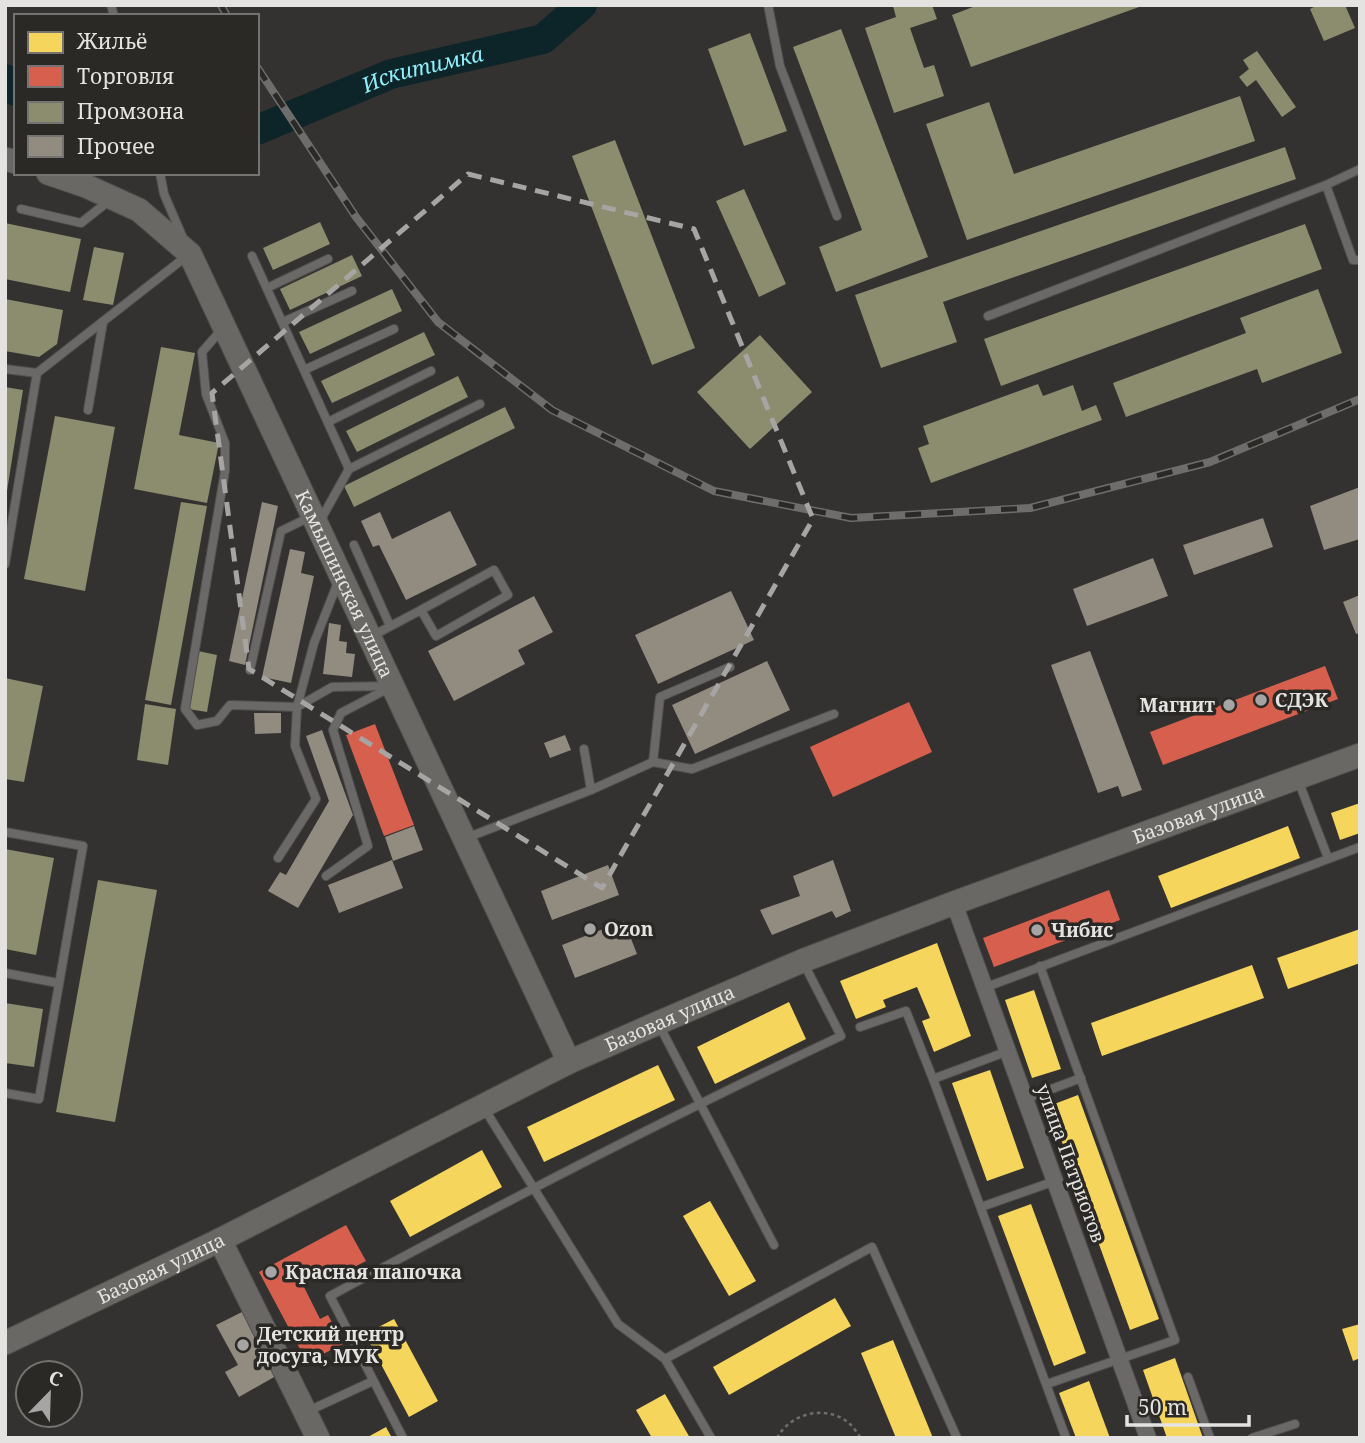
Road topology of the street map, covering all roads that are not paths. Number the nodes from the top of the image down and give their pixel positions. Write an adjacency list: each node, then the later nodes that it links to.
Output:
1 (768, 5): 8 (lane)
2 (1360, 169): 5 (lane)
3 (54, 175): 6 (main road, Камышинская улица)
4 (160, 175): 9 (lane)
5 (1325, 185): 12 (lane); 15 (lane)
6 (112, 198): 7 (lane); 9 (main road, Камышинская улица)
7 (21, 209)
8 (837, 216)
9 (190, 254): 16 (lane); 18 (main road, Камышинская улица)
10 (252, 256): 13 (lane)
11 (328, 259): 13 (lane)
12 (1360, 260)
13 (267, 288): 17 (lane)
14 (352, 291): 17 (lane)
15 (988, 316)
16 (103, 322): 23 (lane); 25 (lane)
17 (283, 322): 21 (lane)
18 (224, 327): 28 (main road, Камышинская улица); 38 (lane)
19 (394, 329): 21 (lane)
20 (5, 369): 23 (lane)
21 (304, 370): 26 (lane)
22 (431, 372): 26 (lane)
23 (37, 373): 30 (lane)
24 (480, 404): 27 (lane)
25 (88, 410)
26 (328, 422): 27 (lane)
27 (349, 469): 28 (lane)
28 (315, 521): 31 (main road, Камышинская улица); 36 (lane)
29 (354, 545): 33 (lane)
30 (5, 564)
31 (341, 576): 34 (main road, Камышинская улица); 38 (lane)
32 (421, 611): 32 (lane); 33 (lane)
33 (390, 626): 34 (lane)
34 (369, 637): 37 (main road, Камышинская улица)
35 (730, 667): 42 (lane)
36 (250, 670)
37 (392, 686): 38 (lane); 46 (main road, Камышинская улица); 50 (lane)
38 (297, 707): 48 (lane)
39 (834, 714): 42 (lane)
40 (584, 749): 44 (lane)
41 (1360, 755): 43 (main road, Базовая улица)
42 (653, 762): 44 (lane)
43 (1297, 777): 49 (lane); 51 (main road, Базовая улица)
44 (591, 790): 46 (lane)
45 (5, 832): 55 (lane)
46 (464, 840): 60 (main road, Камышинская улица)
47 (1360, 847): 49 (lane)
48 (278, 858)
49 (1328, 858): 53 (lane)
50 (326, 876)
51 (954, 903): 52 (main road, Базовая улица); 56 (street, улица Патриотов)
52 (802, 961): 57 (main road, Базовая улица); 65 (lane)
53 (1040, 966): 56 (lane); 62 (lane)
54 (5, 973): 55 (lane)
55 (58, 982): 63 (lane)
56 (984, 988): 59 (street, улица Патриотов)
57 (658, 1023): 60 (main road, Базовая улица); 65 (lane)
58 (860, 1027): 61 (lane)
59 (1008, 1051): 61 (lane); 64 (street, улица Патриотов)
60 (569, 1062): 66 (main road, Базовая улица)
61 (933, 1079): 69 (lane)
62 (1081, 1079): 64 (lane); 74 (lane)
63 (5, 1093)
64 (1025, 1099): 67 (street, улица Патриотов)
65 (699, 1103): 68 (lane); 71 (lane)
66 (482, 1105): 68 (lane); 70 (main road, Базовая улица)
67 (1055, 1181): 69 (lane); 74 (street, улица Патриотов)
68 (532, 1188): 73 (lane); 76 (lane)
69 (981, 1207): 77 (lane)
70 (220, 1240): 72 (main road, Базовая улица); 78 (main road)
71 (774, 1245)
72 (5, 1343)
73 (665, 1359): 82 (lane); 83 (lane)
74 (1120, 1360): 77 (lane); 85 (street, улица Патриотов)
75 (1188, 1377): 86 (lane)
76 (373, 1381): 78 (lane); 81 (lane)
77 (1047, 1384): 84 (lane)
78 (305, 1412): 80 (main road)
79 (1295, 1424): 87 (lane)
80 (318, 1438)
81 (402, 1438)
82 (711, 1438)
83 (957, 1438)
84 (1066, 1438)
85 (1148, 1438)
86 (1210, 1438)
87 (1252, 1438)

